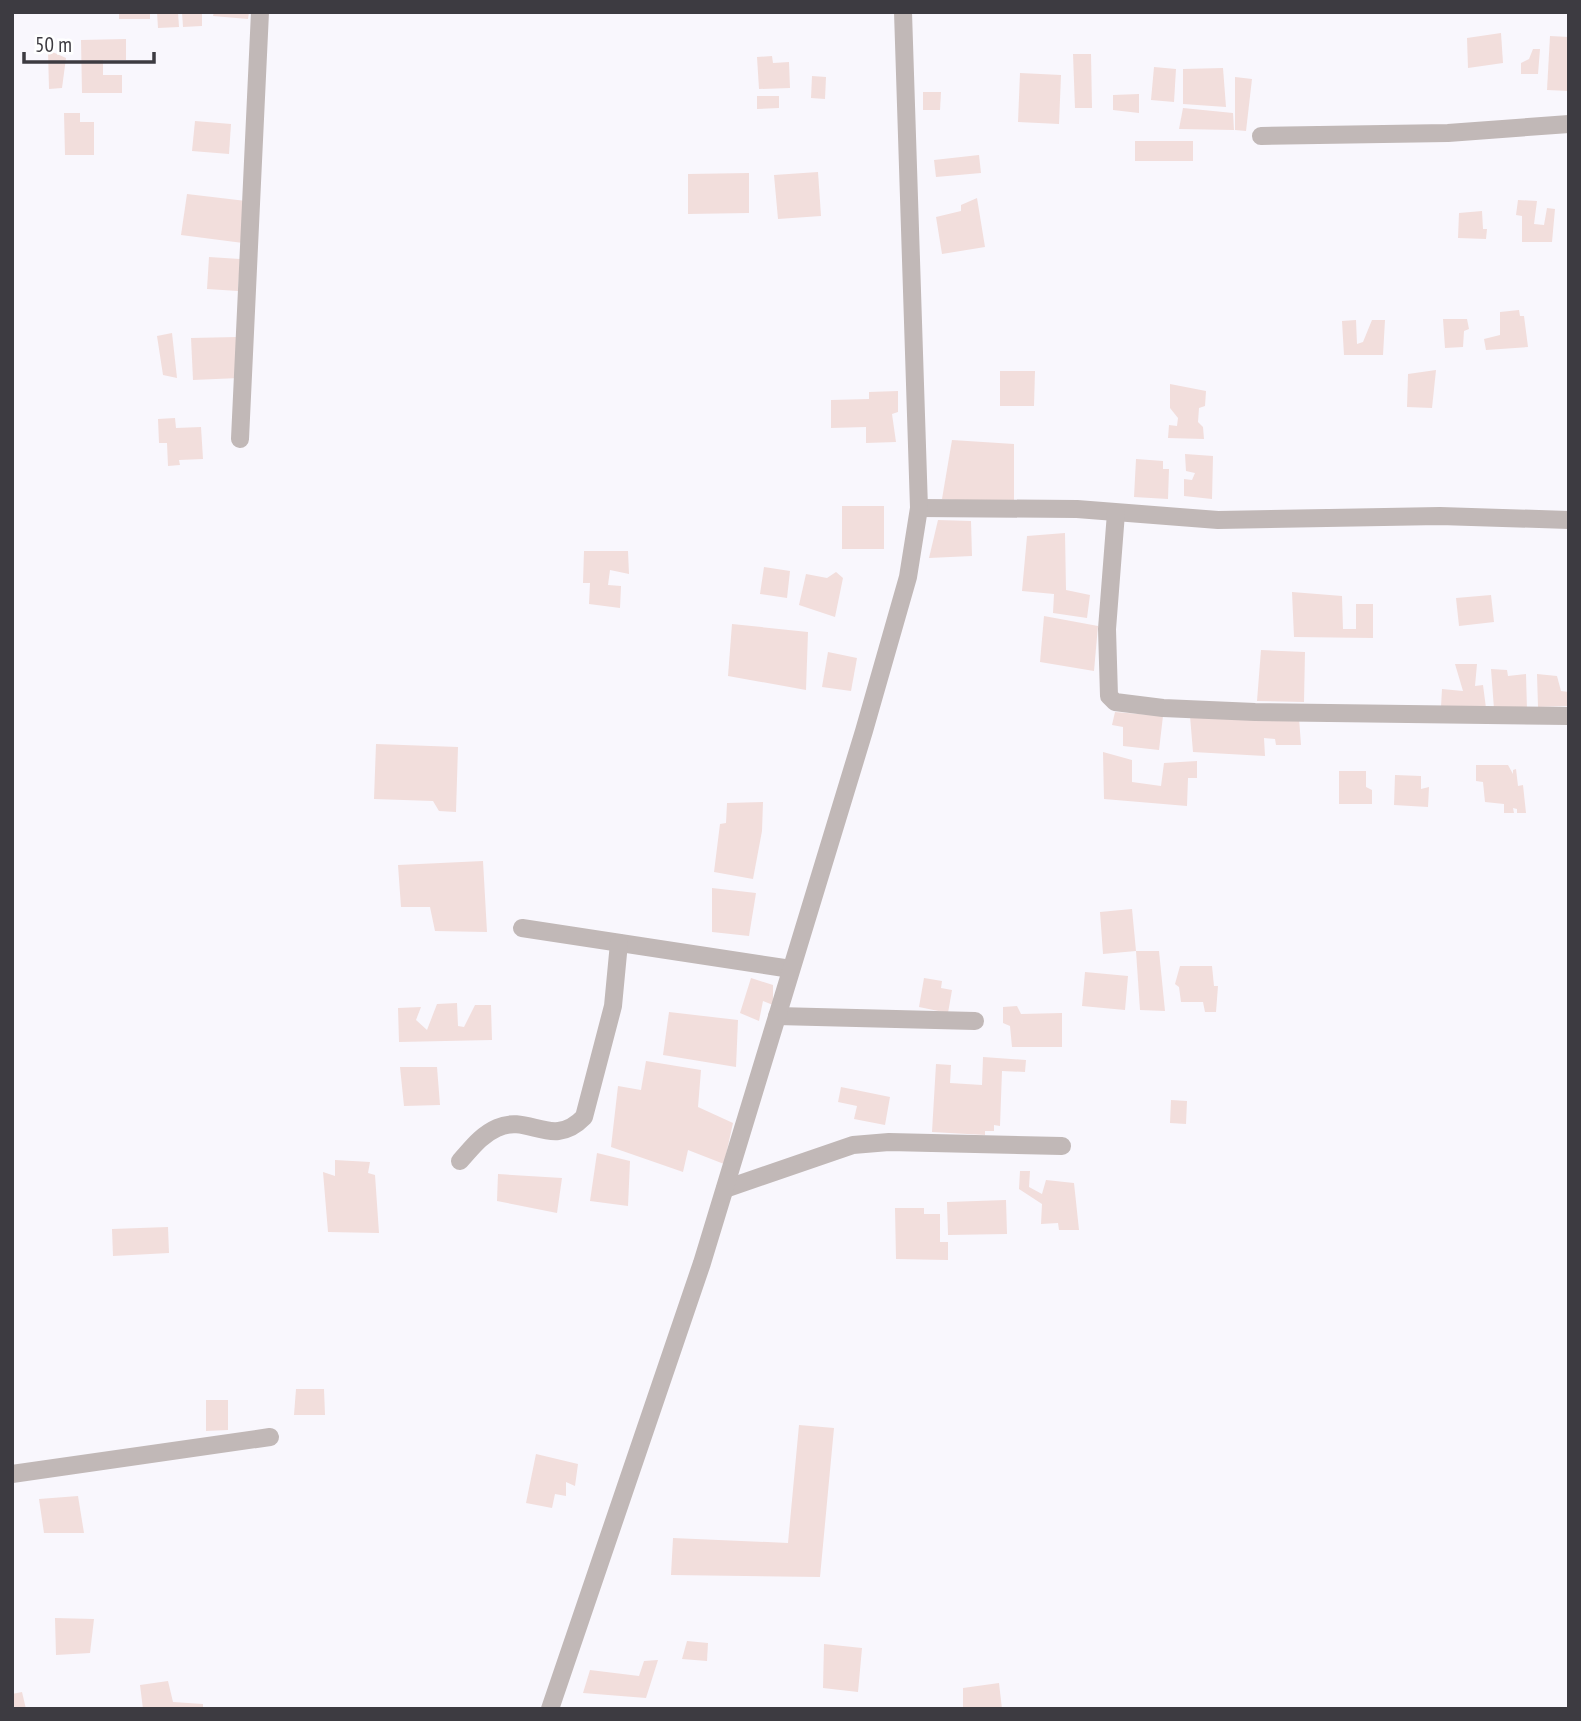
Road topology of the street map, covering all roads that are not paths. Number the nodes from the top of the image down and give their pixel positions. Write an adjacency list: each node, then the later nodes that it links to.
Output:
1 (260, 12): 5 (street)
2 (903, 12): 6 (street)
3 (1569, 124): 4 (street)
4 (1261, 135)
5 (240, 439)
6 (919, 509): 7 (street); 12 (street)
7 (1116, 513): 8 (street); 9 (street)
8 (1569, 520)
9 (1569, 716)
10 (522, 928): 11 (street)
11 (619, 943): 12 (street); 16 (street)
12 (791, 969): 13 (street)
13 (777, 1016): 14 (street); 17 (street)
14 (975, 1021)
15 (1062, 1146): 17 (street)
16 (460, 1161)
17 (725, 1189): 20 (street)
18 (270, 1437): 19 (street)
19 (12, 1474)
20 (550, 1709)

